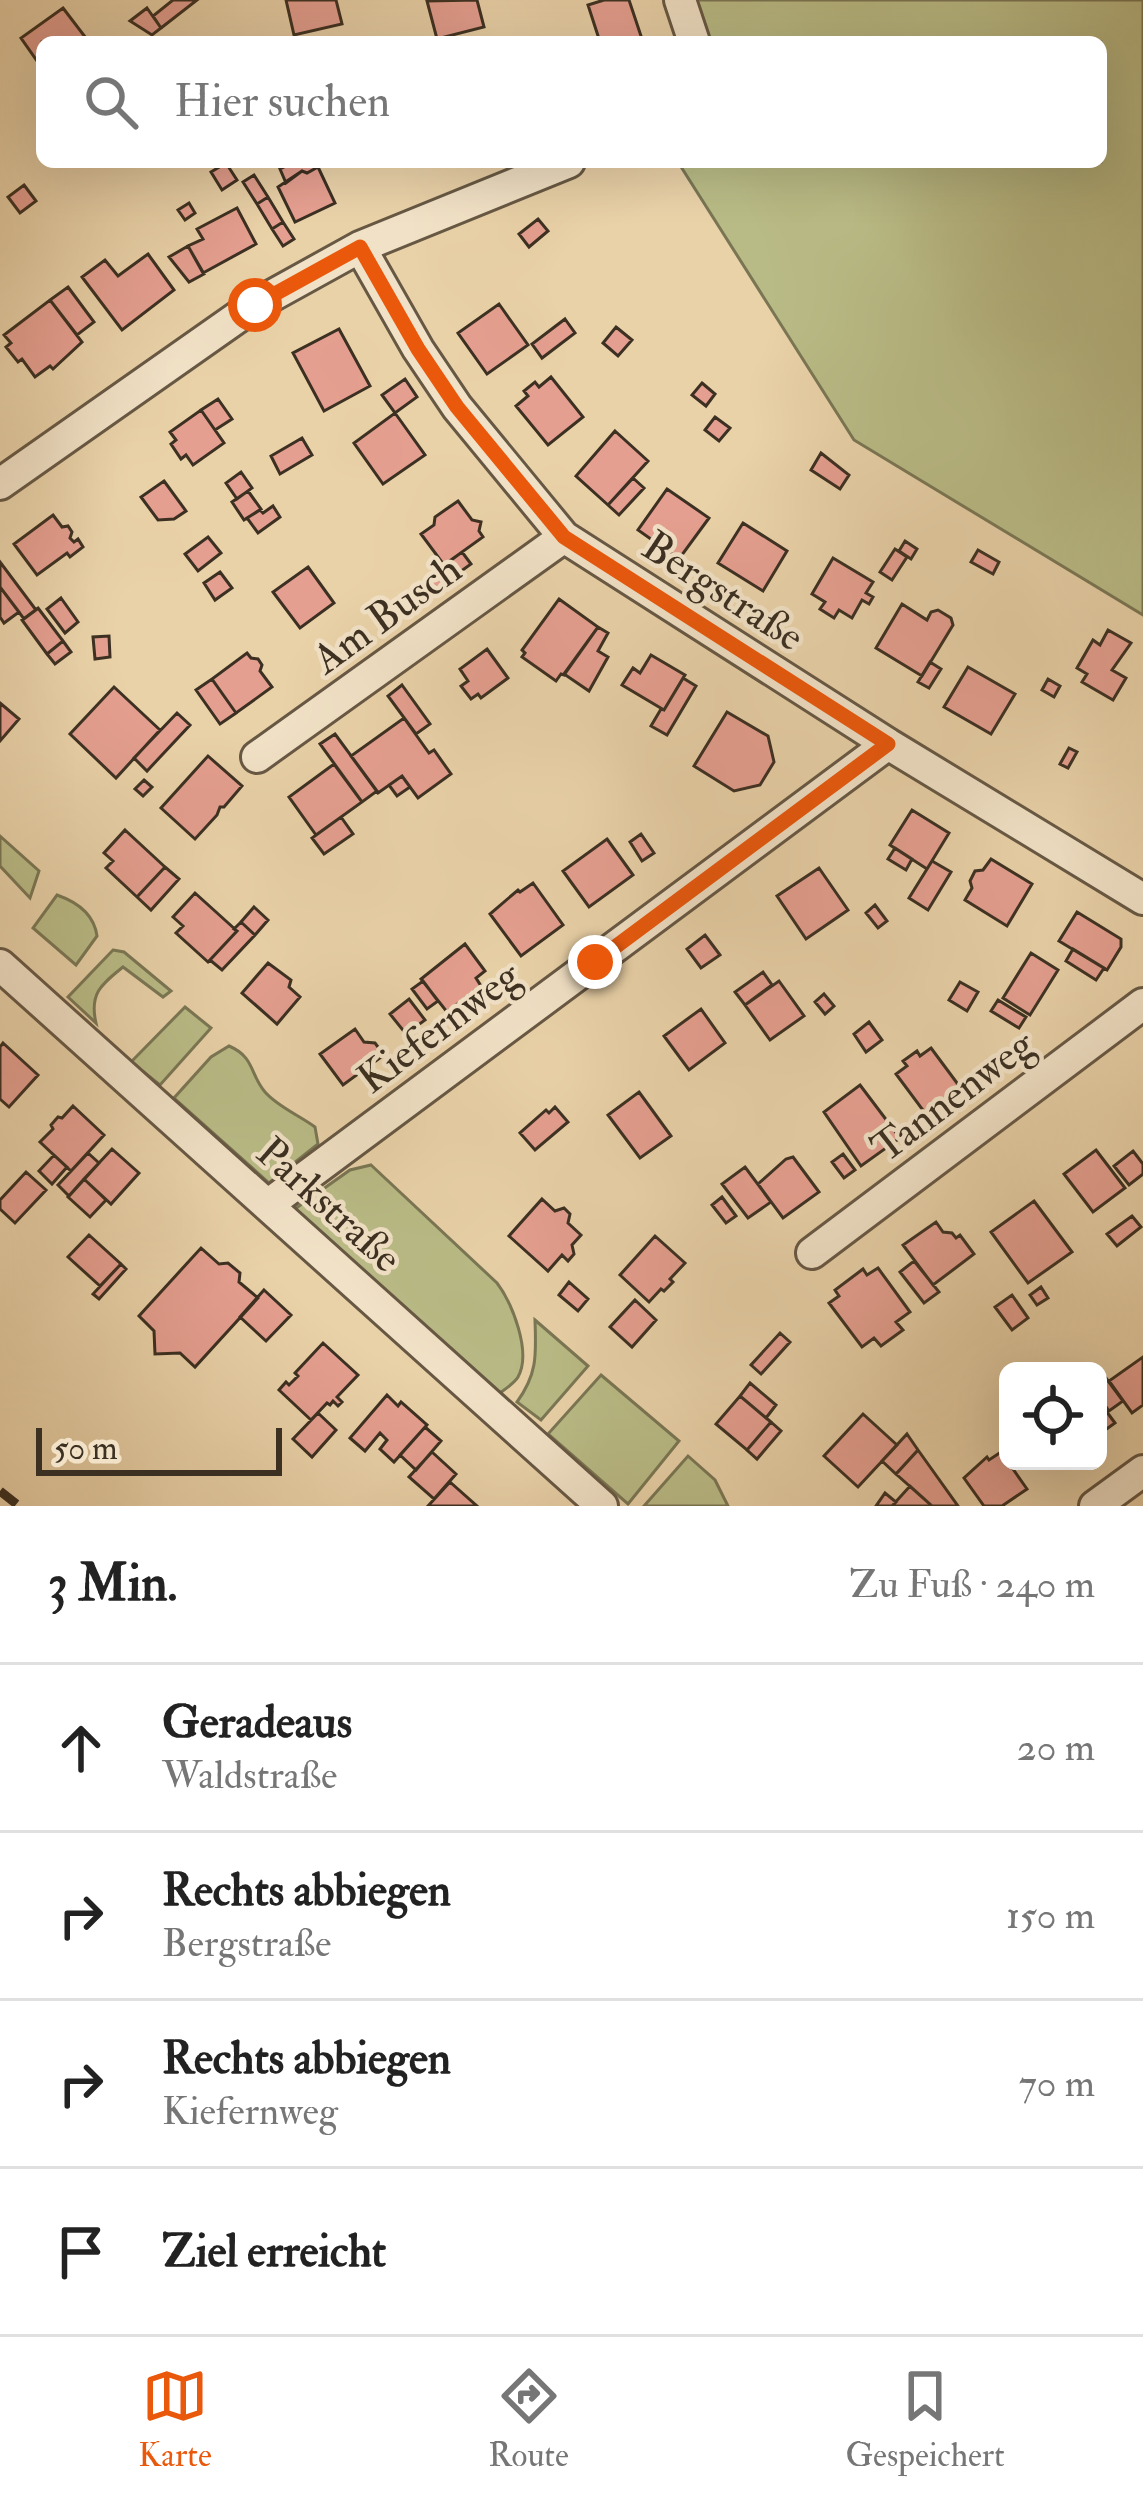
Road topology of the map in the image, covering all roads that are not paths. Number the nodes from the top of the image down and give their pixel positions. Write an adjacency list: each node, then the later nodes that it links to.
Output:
1 (680, 0): 2 (street)
2 (692, 36)
3 (553, 168): 4 (street)
4 (360, 247): 5 (street); 6 (street, Bergstraße)
5 (0, 484)
6 (564, 537): 7 (street, Bergstraße); 8 (street, Am Busch)
7 (888, 744): 9 (street, Bergstraße); 12 (street, Kiefernweg)
8 (256, 757)
9 (1143, 899)
10 (0, 965): 12 (street, Parkstraße)
11 (1143, 1004): 13 (street, Tannenweg)
12 (269, 1204): 15 (street, Parkstraße)
13 (812, 1253)
14 (1143, 1471): 16 (street)
15 (602, 1506)
16 (1095, 1506)

